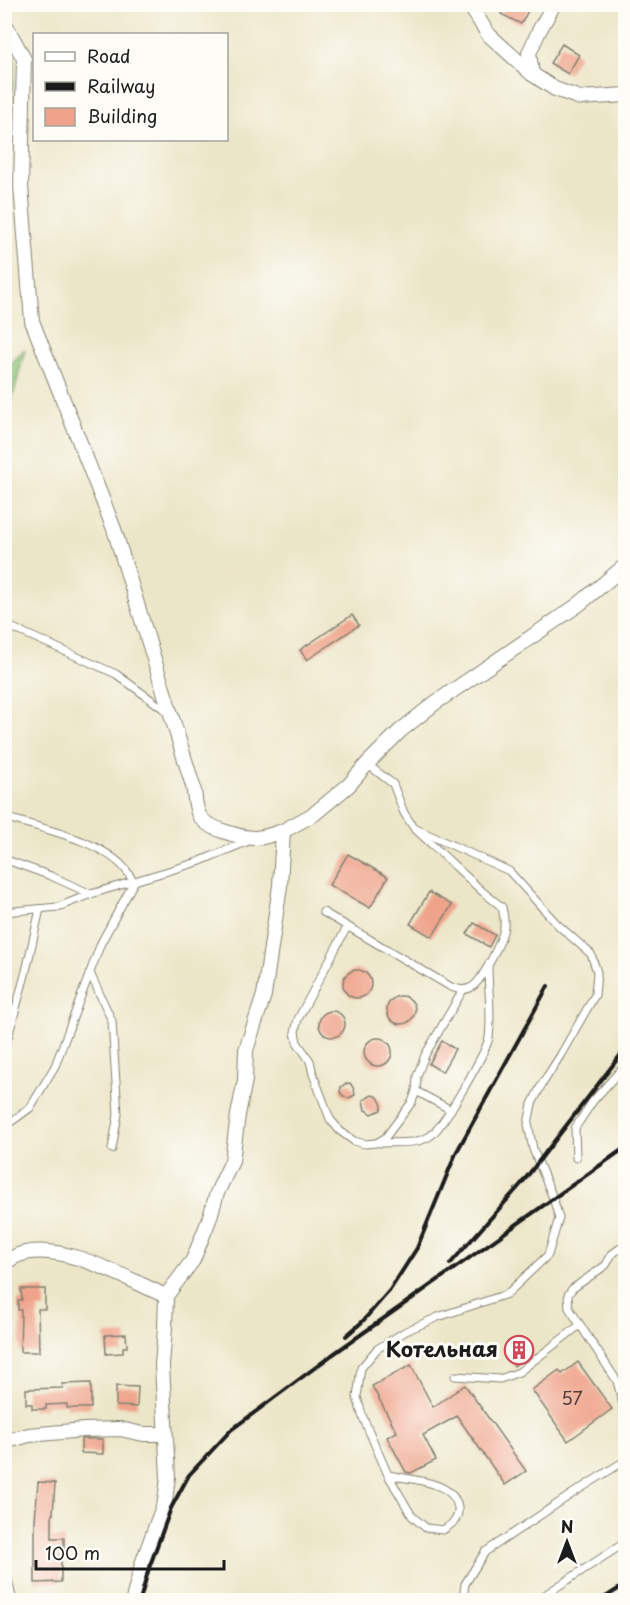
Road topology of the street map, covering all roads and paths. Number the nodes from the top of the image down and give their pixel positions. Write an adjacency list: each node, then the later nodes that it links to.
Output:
1 (469, 4): 4 (street)
2 (554, 4): 4 (street)
3 (4, 22): 8 (street)
4 (532, 74): 5 (street)
5 (626, 95)
6 (626, 566): 9 (street)
7 (4, 624): 8 (lane)
8 (170, 713): 13 (street)
9 (367, 764): 11 (lane); 12 (street)
10 (4, 817): 15 (lane)
11 (414, 828): 21 (lane); 41 (lane)
12 (283, 831): 13 (street); 34 (street)
13 (256, 838): 15 (lane)
14 (4, 859): 16 (lane)
15 (134, 882): 16 (lane); 22 (lane)
16 (91, 894): 17 (lane)
17 (40, 909): 18 (lane); 24 (lane)
18 (4, 912)
19 (322, 912): 20 (lane)
20 (347, 927): 23 (lane); 29 (lane)
21 (488, 964): 23 (lane); 27 (lane)
22 (90, 973): 28 (lane); 30 (lane)
23 (463, 990): 26 (lane)
24 (4, 1052)
25 (626, 1064): 31 (lane)
26 (416, 1091): 27 (lane); 29 (lane)
27 (450, 1110): 29 (lane)
28 (4, 1127)
29 (376, 1143)
30 (112, 1149)
31 (576, 1158)
32 (626, 1244): 35 (lane)
33 (4, 1263): 34 (street)
34 (166, 1296): 38 (street)
35 (580, 1325): 36 (lane); 37 (lane)
36 (455, 1376)
37 (626, 1428)
38 (165, 1434): 39 (street); 45 (street)
39 (4, 1442)
40 (626, 1460): 46 (lane)
41 (388, 1475): 41 (lane)
42 (626, 1542): 47 (lane)
43 (4, 1578): 44 (street)
44 (9, 1600)
45 (133, 1600)
46 (463, 1600)
47 (537, 1600)

